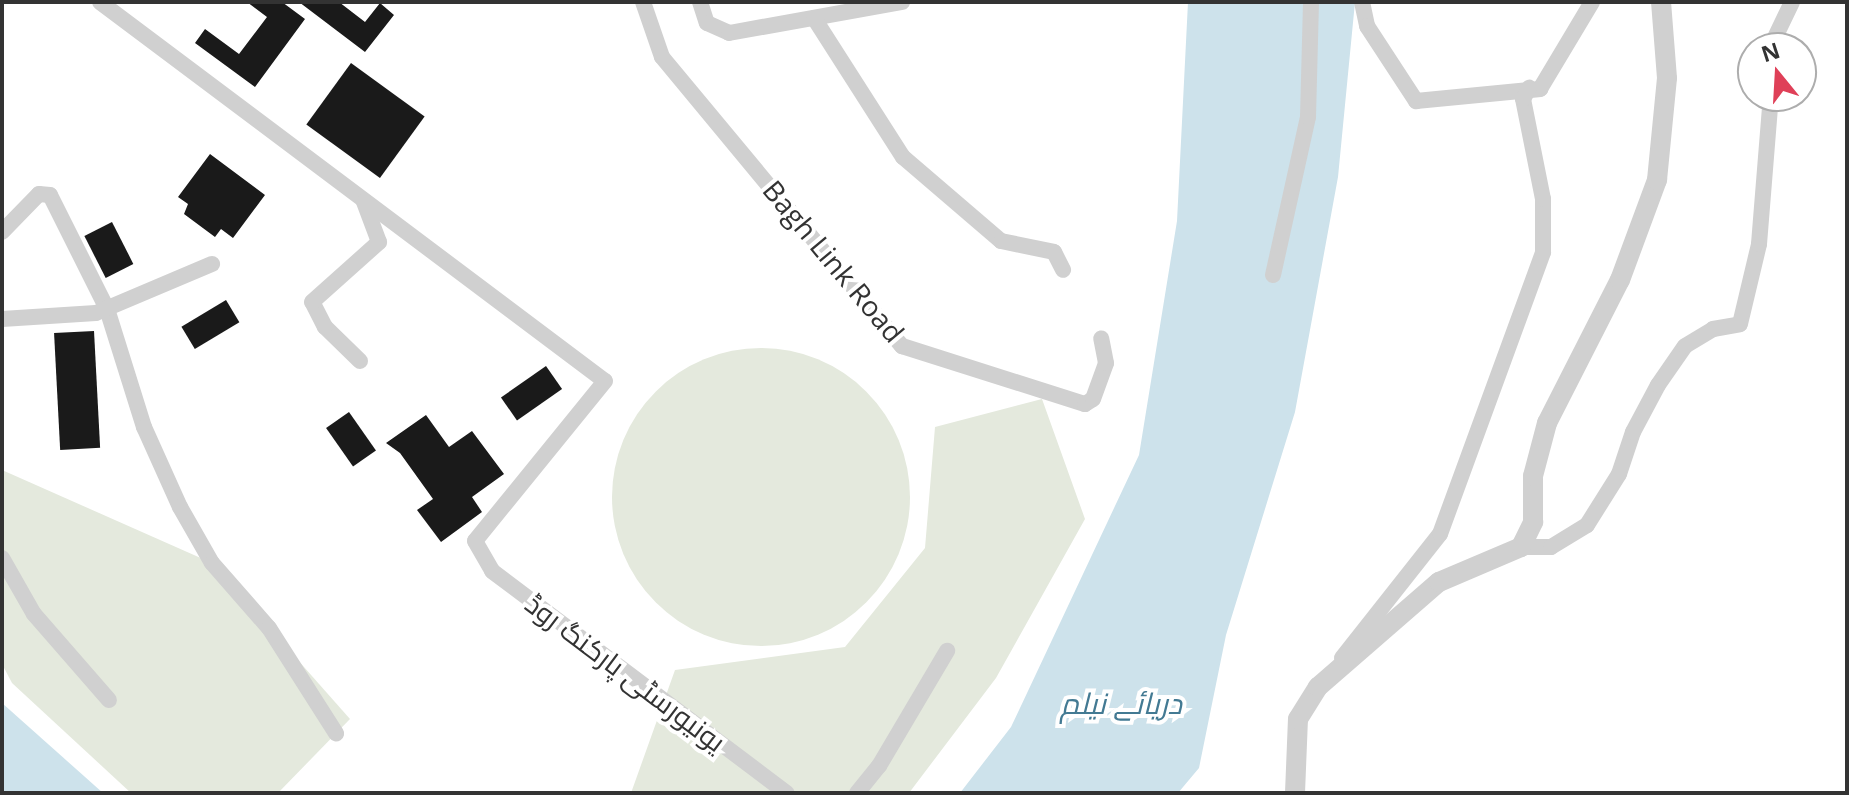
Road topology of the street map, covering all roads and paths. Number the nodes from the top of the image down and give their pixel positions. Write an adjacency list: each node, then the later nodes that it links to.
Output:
1 (100, 2): 16 (street)
2 (643, 2): 23 (street, Bagh Link Road)
3 (700, 2): 12 (street)
4 (902, 2): 10 (street)
5 (1311, 2): 20 (street)
6 (1362, 2): 14 (street)
7 (1592, 2): 14 (street)
8 (1661, 2): 25 (street)
9 (1792, 2): 13 (street)
10 (875, 4): 11 (street)
11 (835, 8): 12 (street)
12 (814, 18): 19 (street)
13 (1778, 32)
14 (1529, 88): 28 (street)
15 (1770, 112): 25 (street)
16 (364, 200): 24 (street); 31 (street, یونیورسٹی پارکنگ روڈ)
17 (2, 232): 21 (street)
18 (212, 264): 21 (street)
19 (1063, 270)
20 (1273, 275)
21 (107, 309): 22 (street); 30 (street)
22 (2, 319)
23 (1101, 338)
24 (360, 361)
25 (1521, 547): 28 (street)
26 (2, 558): 29 (street)
27 (947, 651): 32 (street)
28 (1318, 687): 33 (street)
29 (109, 700)
30 (336, 733)
31 (787, 793)
32 (857, 793)
33 (1295, 793)

